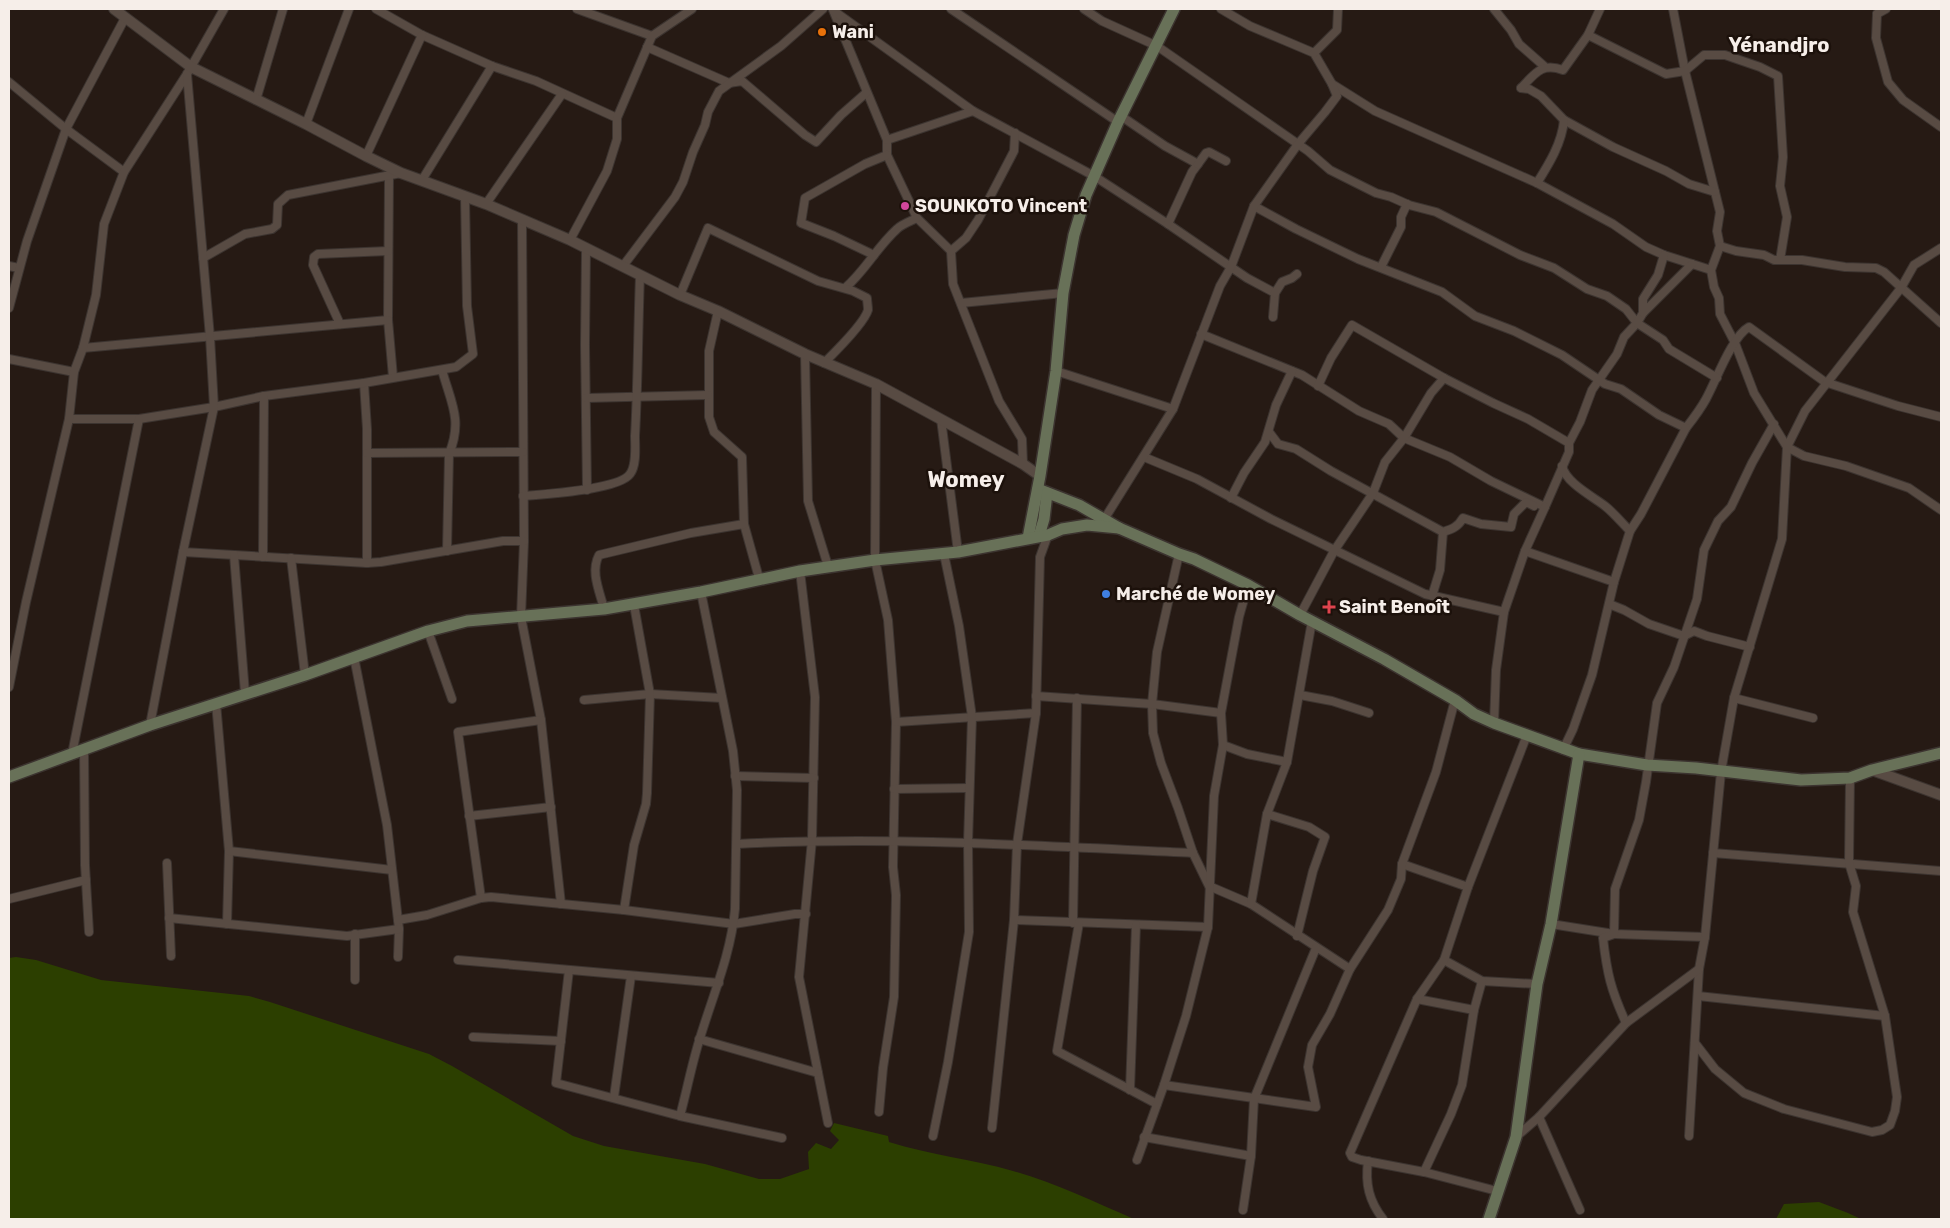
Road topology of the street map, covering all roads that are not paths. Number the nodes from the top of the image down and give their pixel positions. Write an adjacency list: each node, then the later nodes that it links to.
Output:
1 (114, 9): 20 (street)
2 (224, 9): 29 (street)
3 (283, 9): 36 (street)
4 (349, 9): 41 (street)
5 (376, 9): 21 (street)
6 (577, 9): 23 (street)
7 (692, 9): 23 (street)
8 (822, 9): 32 (street)
9 (951, 9): 39 (street)
10 (1084, 9): 24 (street)
11 (1174, 9): 24 (main road)
12 (1221, 9): 26 (street)
13 (1338, 9): 26 (street)
14 (1494, 9): 28 (street)
15 (1600, 9): 22 (street)
16 (1673, 9): 30 (street)
17 (1886, 9): 19 (street)
18 (832, 10): 34 (street); 37 (street)
19 (1874, 11): 42 (street)
20 (125, 18): 29 (street); 43 (street)
21 (422, 35): 27 (street); 48 (street)
22 (1588, 35): 28 (street); 30 (street)
23 (652, 36): 25 (street)
24 (1157, 46): 39 (main road); 46 (street)
25 (647, 47): 32 (street); 38 (street)
26 (1314, 53): 33 (street)
27 (492, 66): 35 (street); 55 (street)
28 (1544, 66): 40 (street)
29 (189, 71): 36 (street); 51 (street); 73 (street)
30 (1685, 71): 57 (street); 74 (street)
31 (9, 82): 43 (street)
32 (729, 83): 34 (street); 77 (street)
33 (1332, 84): 46 (street); 56 (street)
34 (866, 93): 45 (street)
35 (562, 94): 38 (street); 59 (street)
36 (256, 100): 41 (street)
37 (973, 111): 44 (street); 45 (street)
38 (617, 118): 65 (street)
39 (1120, 119): 50 (street); 54 (main road)
40 (1564, 120): 56 (street); 57 (street)
41 (306, 124): 48 (street)
42 (1941, 127)
43 (66, 129): 51 (street); 80 (street)
44 (1015, 133): 54 (street); 70 (street)
45 (887, 140): 47 (street)
46 (1298, 144): 60 (street); 61 (street)
47 (887, 155): 62 (street); 71 (street)
48 (366, 156): 52 (street)
49 (1226, 161): 50 (street)
50 (1198, 164): 64 (street)
51 (124, 172): 101 (street)
52 (401, 174): 53 (street); 55 (street)
53 (389, 176): 69 (street); 73 (street)
54 (1094, 176): 64 (street); 86 (main road)
55 (422, 180): 58 (street)
56 (1537, 183): 72 (street)
57 (1716, 192): 66 (street)
58 (465, 197): 59 (street); 105 (street)
59 (486, 204): 63 (street)
60 (1407, 204): 79 (street); 95 (street)
61 (1254, 206): 78 (street); 79 (street)
62 (917, 218): 70 (street); 71 (street)
63 (522, 219): 65 (street); 133 (street)
64 (1168, 224): 78 (street)
65 (570, 240): 67 (street)
66 (1720, 246): 74 (street); 81 (street)
67 (586, 248): 77 (street); 120 (street)
68 (1941, 248): 85 (street)
69 (388, 250): 94 (street); 97 (street)
70 (951, 251): 89 (street)
71 (874, 255): 84 (street)
72 (1664, 255): 75 (street); 92 (street)
73 (203, 258): 99 (street)
74 (1780, 260): 85 (street)
75 (1692, 264): 81 (street); 92 (street)
76 (9, 266): 80 (street)
77 (622, 266): 83 (street)
78 (1231, 267): 87 (street); 98 (street)
79 (1381, 267): 112 (street)
80 (19, 268): 90 (street)
81 (1711, 270): 100 (street)
82 (1297, 274): 87 (street)
83 (640, 275): 88 (street); 119 (street)
84 (845, 288): 88 (street); 104 (street)
85 (1901, 288): 96 (street); 113 (street)
86 (1063, 293): 89 (street); 106 (main road)
87 (1275, 293): 93 (street)
88 (680, 295): 91 (street)
89 (961, 303): 137 (street)
90 (9, 308)
91 (718, 311): 102 (street); 117 (street)
92 (1643, 313): 95 (street)
93 (1273, 317)
94 (388, 320): 97 (street); 109 (street)
95 (1637, 323): 111 (street); 112 (street)
96 (1941, 323)
97 (340, 324): 99 (street)
98 (1201, 334): 107 (street); 122 (street)
99 (210, 337): 101 (street); 121 (street)
100 (1735, 343): 111 (street); 113 (street); 127 (street)
101 (83, 348): 108 (street)
102 (805, 354): 104 (street); 166 (street)
103 (9, 359): 108 (street)
104 (824, 363): 115 (street)
105 (442, 370): 109 (street); 135 (street)
106 (1056, 371): 122 (street); 139 (main road)
107 (1292, 371): 116 (street); 129 (street)
108 (74, 372): 124 (street)
109 (393, 377): 114 (street)
110 (1444, 378): 116 (street); 130 (street); 131 (street)
111 (1717, 378): 128 (street)
112 (1599, 379): 128 (street); 131 (street)
113 (1825, 382): 123 (street); 132 (street)
114 (364, 383): 118 (street); 134 (street)
115 (876, 384): 126 (street); 164 (street)
116 (1318, 386): 130 (street)
117 (708, 395): 119 (street); 148 (street)
118 (264, 396): 121 (street); 162 (street)
119 (637, 397): 120 (street); 140 (street)
120 (586, 398): 140 (street)
121 (214, 407): 125 (street); 157 (street)
122 (1173, 409): 136 (street)
123 (1941, 417)
124 (69, 419): 125 (street); 185 (street)
125 (139, 419): 212 (street)
126 (941, 419): 137 (street); 158 (street)
127 (1774, 424): 132 (street); 181 (street)
128 (1686, 428): 150 (street)
129 (1269, 432): 142 (street); 144 (street)
130 (1404, 438): 142 (street); 145 (street)
131 (1569, 443): 138 (street)
132 (1786, 447): 146 (street); 182 (street)
133 (523, 452): 135 (street); 143 (street)
134 (367, 453): 135 (street); 165 (street)
135 (449, 454): 154 (street)
136 (1144, 458): 144 (street); 147 (street)
137 (1023, 464): 139 (street)
138 (1562, 466): 145 (street); 150 (street)
139 (1040, 476): 141 (main road)
140 (587, 490): 143 (street)
141 (1042, 491): 147 (main road); 152 (main road)
142 (1373, 493): 151 (street); 155 (street)
143 (523, 496): 153 (street)
144 (1231, 498): 155 (street)
145 (1545, 509): 151 (street); 156 (street)
146 (1941, 510)
147 (1105, 518): 149 (main road)
148 (744, 524): 168 (street); 175 (street)
149 (1119, 528): 152 (main road); 160 (main road)
150 (1630, 531): 169 (street)
151 (1444, 532): 172 (street)
152 (1038, 536): 158 (main road); 189 (street)
153 (524, 541): 154 (street); 178 (street)
154 (447, 551): 165 (street)
155 (1334, 551): 172 (street); 177 (street)
156 (1525, 551): 169 (street); 176 (street)
157 (182, 552): 161 (street); 206 (street)
158 (958, 552): 159 (main road)
159 (944, 554): 164 (main road); 201 (street)
160 (1179, 554): 170 (main road); 197 (street)
161 (234, 555): 162 (street); 186 (street)
162 (263, 557): 163 (street)
163 (291, 558): 165 (street); 184 (street)
164 (875, 560): 166 (main road); 204 (street)
165 (367, 563)
166 (828, 566): 167 (main road)
167 (800, 571): 168 (main road); 220 (street)
168 (759, 578): 171 (main road)
169 (1614, 582): 173 (street)
170 (1248, 585): 177 (main road); 200 (street)
171 (702, 592): 174 (main road); 190 (street)
172 (1432, 596): 176 (street)
173 (1609, 604): 181 (street); 210 (street)
174 (634, 605): 175 (main road); 187 (street)
175 (604, 609): 178 (main road)
176 (1504, 612): 205 (street)
177 (1300, 615): 179 (main road)
178 (521, 617): 180 (main road); 203 (street)
179 (1312, 621): 188 (street); 195 (main road)
180 (428, 631): 183 (main road); 193 (street)
181 (1684, 636): 182 (street); 215 (street)
182 (1750, 647): 192 (street)
183 (354, 657): 184 (main road); 240 (street)
184 (305, 675): 186 (main road)
185 (9, 687)
186 (245, 693): 196 (main road)
187 (650, 694): 190 (street); 194 (street); 249 (street)
188 (1300, 695): 198 (street); 214 (street)
189 (1036, 696): 191 (street); 199 (street)
190 (722, 698): 218 (street)
191 (1077, 698): 197 (street); 233 (street)
192 (1734, 698): 202 (street); 217 (street)
193 (452, 699)
194 (584, 700)
195 (1455, 700): 205 (main road); 239 (street)
196 (216, 703): 206 (main road); 234 (street)
197 (1152, 704): 200 (street); 235 (street)
198 (1369, 712)
199 (1036, 713): 201 (street); 232 (street)
200 (1221, 713): 208 (street)
201 (972, 717): 204 (street); 222 (street)
202 (1814, 718)
203 (541, 720): 225 (street); 227 (street)
204 (896, 722): 223 (street)
205 (1494, 723): 207 (main road)
206 (150, 725): 209 (main road)
207 (1528, 735): 210 (main road); 244 (street)
208 (1223, 745): 214 (street); 243 (street)
209 (84, 749): 212 (main road); 242 (street)
210 (1563, 750): 213 (main road)
211 (1941, 753): 216 (main road)
212 (72, 754): 219 (main road)
213 (1579, 754): 215 (main road); 257 (main road)
214 (1287, 762): 226 (street)
215 (1647, 765): 217 (main road); 263 (street)
216 (1872, 770): 221 (main road); 224 (street)
217 (1720, 772): 221 (main road); 236 (street)
218 (735, 776): 220 (street); 231 (street)
219 (9, 777)
220 (814, 778): 228 (street)
221 (1850, 778): 238 (street)
222 (970, 788): 223 (street); 230 (street)
223 (894, 789): 229 (street)
224 (1941, 795)
225 (551, 806): 227 (street); 247 (street)
226 (1267, 814): 248 (street); 264 (street)
227 (469, 816): 245 (street)
228 (812, 840): 229 (street); 231 (street); 250 (street)
229 (894, 842): 230 (street); 294 (street)
230 (968, 843): 232 (street); 299 (street)
231 (737, 844): 256 (street)
232 (1017, 844): 233 (street); 253 (street)
233 (1075, 848): 235 (street); 254 (street)
234 (229, 851): 240 (street); 255 (street)
235 (1193, 853): 243 (street)
236 (1713, 853): 238 (street); 265 (street)
237 (167, 863): 251 (street)
238 (1849, 863): 241 (street); 282 (street)
239 (1402, 864): 244 (street); 271 (street)
240 (392, 870): 252 (street)
241 (1941, 871)
242 (86, 880): 246 (street); 261 (street)
243 (1210, 886): 248 (street); 259 (street)
244 (1468, 887): 270 (street)
245 (481, 898): 247 (street); 252 (street)
246 (9, 899)
247 (561, 904): 249 (street)
248 (1252, 904): 264 (street)
249 (624, 910): 256 (street)
250 (806, 914): 256 (street); 288 (street)
251 (169, 918): 255 (street); 267 (street)
252 (398, 920): 260 (street)
253 (1014, 920): 254 (street); 298 (street)
254 (1076, 923): 258 (street); 290 (street)
255 (227, 924): 262 (street)
256 (734, 924): 277 (street)
257 (1551, 924): 263 (street); 278 (main road)
258 (1136, 925): 259 (street); 290 (street)
259 (1208, 927): 289 (street)
260 (399, 929): 262 (street); 268 (street)
261 (90, 932)
262 (355, 934): 275 (street)
263 (1614, 934): 265 (street); 283 (street)
264 (1297, 936): 266 (street)
265 (1705, 937): 272 (street)
266 (1316, 948): 271 (street); 292 (street)
267 (171, 956)
268 (398, 957)
269 (458, 960): 273 (street)
270 (1444, 960): 276 (street); 280 (street)
271 (1350, 969): 292 (street)
272 (1699, 969): 279 (street); 283 (street)
273 (569, 970): 274 (street); 286 (street)
274 (631, 976): 277 (street); 291 (street)
275 (355, 980)
276 (1482, 981): 278 (street); 281 (street)
277 (719, 983): 285 (street)
278 (1537, 984): 300 (main road)
279 (1698, 996): 282 (street); 287 (street)
280 (1417, 999): 281 (street); 306 (street)
281 (1474, 1010): 307 (street)
282 (1884, 1016): 287 (street)
283 (1626, 1023): 296 (street)
284 (473, 1037): 286 (street)
285 (699, 1039): 288 (street); 295 (street)
286 (561, 1041): 291 (street)
287 (1695, 1043): 301 (street)
288 (818, 1073): 297 (street)
289 (1164, 1085): 292 (street); 293 (street)
290 (1130, 1090): 293 (street)
291 (614, 1097): 295 (street)
292 (1254, 1099): 304 (street)
293 (1157, 1104): 302 (street)
294 (879, 1112)
295 (680, 1116): 303 (street)
296 (1539, 1117): 300 (street); 310 (street)
297 (828, 1124)
298 (992, 1128)
299 (933, 1136)
300 (1516, 1136): 308 (main road)
301 (1689, 1136)
302 (1144, 1137): 304 (street); 305 (street)
303 (782, 1138)
304 (1251, 1156): 309 (street)
305 (1137, 1160)
306 (1368, 1161): 307 (street); 311 (street)
307 (1424, 1172): 308 (street)
308 (1497, 1191): 312 (main road)
309 (1242, 1210)
310 (1580, 1210)
311 (1382, 1219)
312 (1489, 1219)

